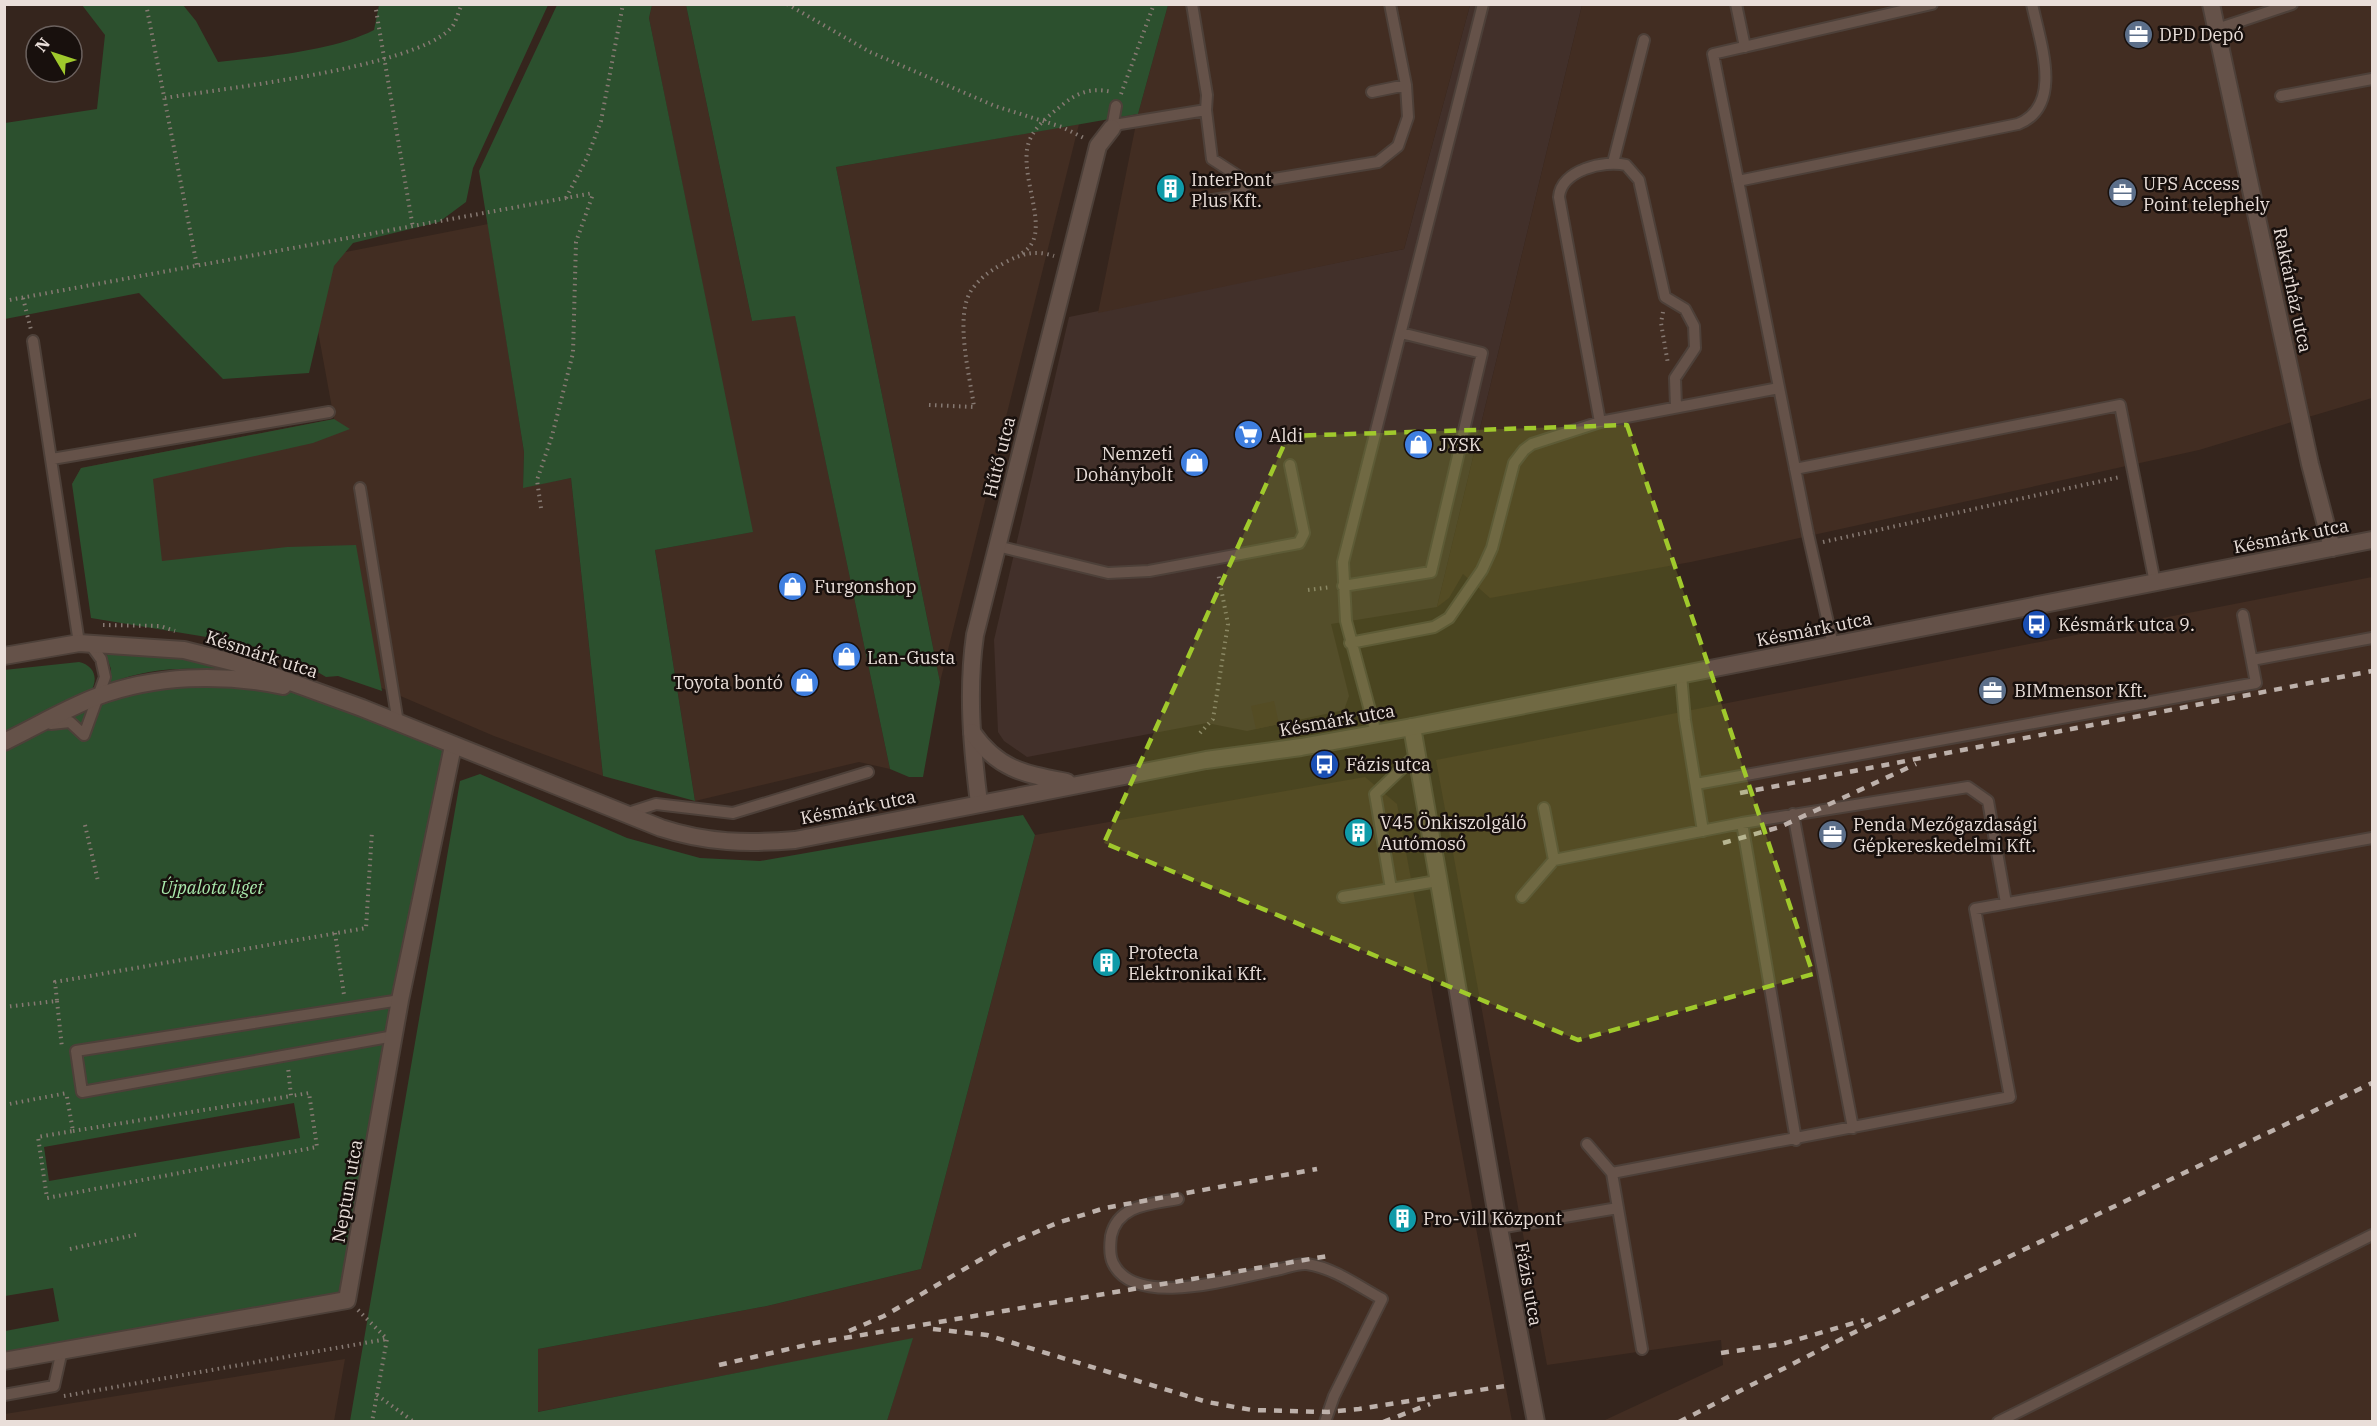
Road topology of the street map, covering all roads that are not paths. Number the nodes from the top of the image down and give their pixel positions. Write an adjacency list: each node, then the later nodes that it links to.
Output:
1 (1192, 4): 17 (lane)
2 (1390, 4): 13 (lane)
3 (1483, 4): 23 (lane)
4 (1736, 4): 11 (lane)
5 (1932, 4): 11 (lane)
6 (2032, 4): 20 (lane)
7 (2211, 4): 9 (street, Raktárház utca)
8 (2292, 4): 9 (lane)
9 (2217, 29): 35 (street, Raktárház utca)
10 (1644, 40): 19 (lane)
11 (1745, 47): 20 (lane)
12 (2373, 79): 15 (lane)
13 (1406, 85): 14 (lane); 21 (lane)
14 (1372, 92)
15 (2282, 96)
16 (1116, 106): 18 (lane)
17 (1206, 110): 18 (lane); 21 (lane)
18 (1112, 128): 34 (street, Hűtő utca)
19 (1613, 163): 26 (lane); 28 (lane)
20 (1738, 181): 25 (lane)
21 (1249, 183): 22 (lane)
22 (1200, 202)
23 (1401, 333): 37 (lane); 37 (lane)
24 (33, 340): 29 (lane)
25 (1779, 388): 26 (lane); 31 (lane)
26 (1676, 407): 28 (lane)
27 (329, 412): 29 (lane)
28 (1600, 422): 40 (lane)
29 (52, 459): 41 (lane)
30 (1290, 465): 34 (lane)
31 (1795, 469): 36 (lane); 42 (lane)
32 (360, 488): 48 (lane)
33 (2373, 540): 35 (street, Késmárk utca)
34 (997, 546): 51 (street, Hűtő utca)
35 (2332, 548): 36 (street, Késmárk utca)
36 (2155, 583): 42 (street, Késmárk utca)
37 (1343, 586): 40 (lane)
38 (2243, 615): 44 (lane)
39 (2373, 638): 44 (lane)
40 (1350, 643): 52 (lane)
41 (84, 644): 43 (street, Késmárk utca); 46 (street, Késmárk utca); 47 (lane)
42 (1833, 645): 45 (street, Késmárk utca)
43 (4, 656)
44 (2252, 660): 58 (lane)
45 (1681, 675): 49 (street, Késmárk utca); 58 (lane)
46 (325, 695): 47 (street, Késmárk utca); 48 (street, Késmárk utca)
47 (96, 697): 50 (street, Késmárk utca); 50 (lane)
48 (398, 723): 54 (street, Késmárk utca)
49 (1412, 727): 52 (street, Késmárk utca); 55 (street, Fázis utca)
50 (30, 729): 53 (street, Késmárk utca)
51 (972, 732): 57 (street); 59 (street, Hűtő utca)
52 (1376, 733): 57 (street, Késmárk utca)
53 (4, 742)
54 (453, 746): 62 (street, Késmárk utca); 72 (street, Neptun utca)
55 (1416, 755): 67 (street, Fázis utca); 68 (lane)
56 (868, 772): 62 (lane)
57 (1077, 784): 59 (street, Késmárk utca)
58 (1695, 784): 64 (lane)
59 (979, 803): 62 (street, Késmárk utca)
60 (1544, 808): 66 (lane)
61 (1793, 814): 63 (lane); 71 (lane); 74 (lane)
62 (623, 815)
63 (1742, 823): 64 (lane); 75 (lane)
64 (1703, 831): 66 (lane)
65 (2373, 838): 71 (lane)
66 (1554, 860): 70 (lane)
67 (1437, 882): 68 (lane); 80 (street, Fázis utca)
68 (1391, 889): 69 (lane)
69 (1343, 897)
70 (1522, 897)
71 (2006, 903): 74 (lane)
72 (400, 1000): 73 (street, Neptun utca); 73 (lane)
73 (394, 1036): 82 (street, Neptun utca)
74 (1853, 1128): 75 (lane)
75 (1796, 1140): 77 (lane)
76 (1587, 1144): 77 (lane)
77 (1612, 1173): 79 (lane)
78 (1178, 1199): 86 (lane)
79 (1618, 1208): 80 (lane); 83 (lane)
80 (1499, 1228): 87 (street, Fázis utca)
81 (2373, 1235): 88 (lane)
82 (62, 1350): 84 (street); 85 (lane)
83 (1642, 1350)
84 (4, 1361)
85 (4, 1395)
86 (1325, 1422)
87 (1536, 1422)
88 (1998, 1422)

